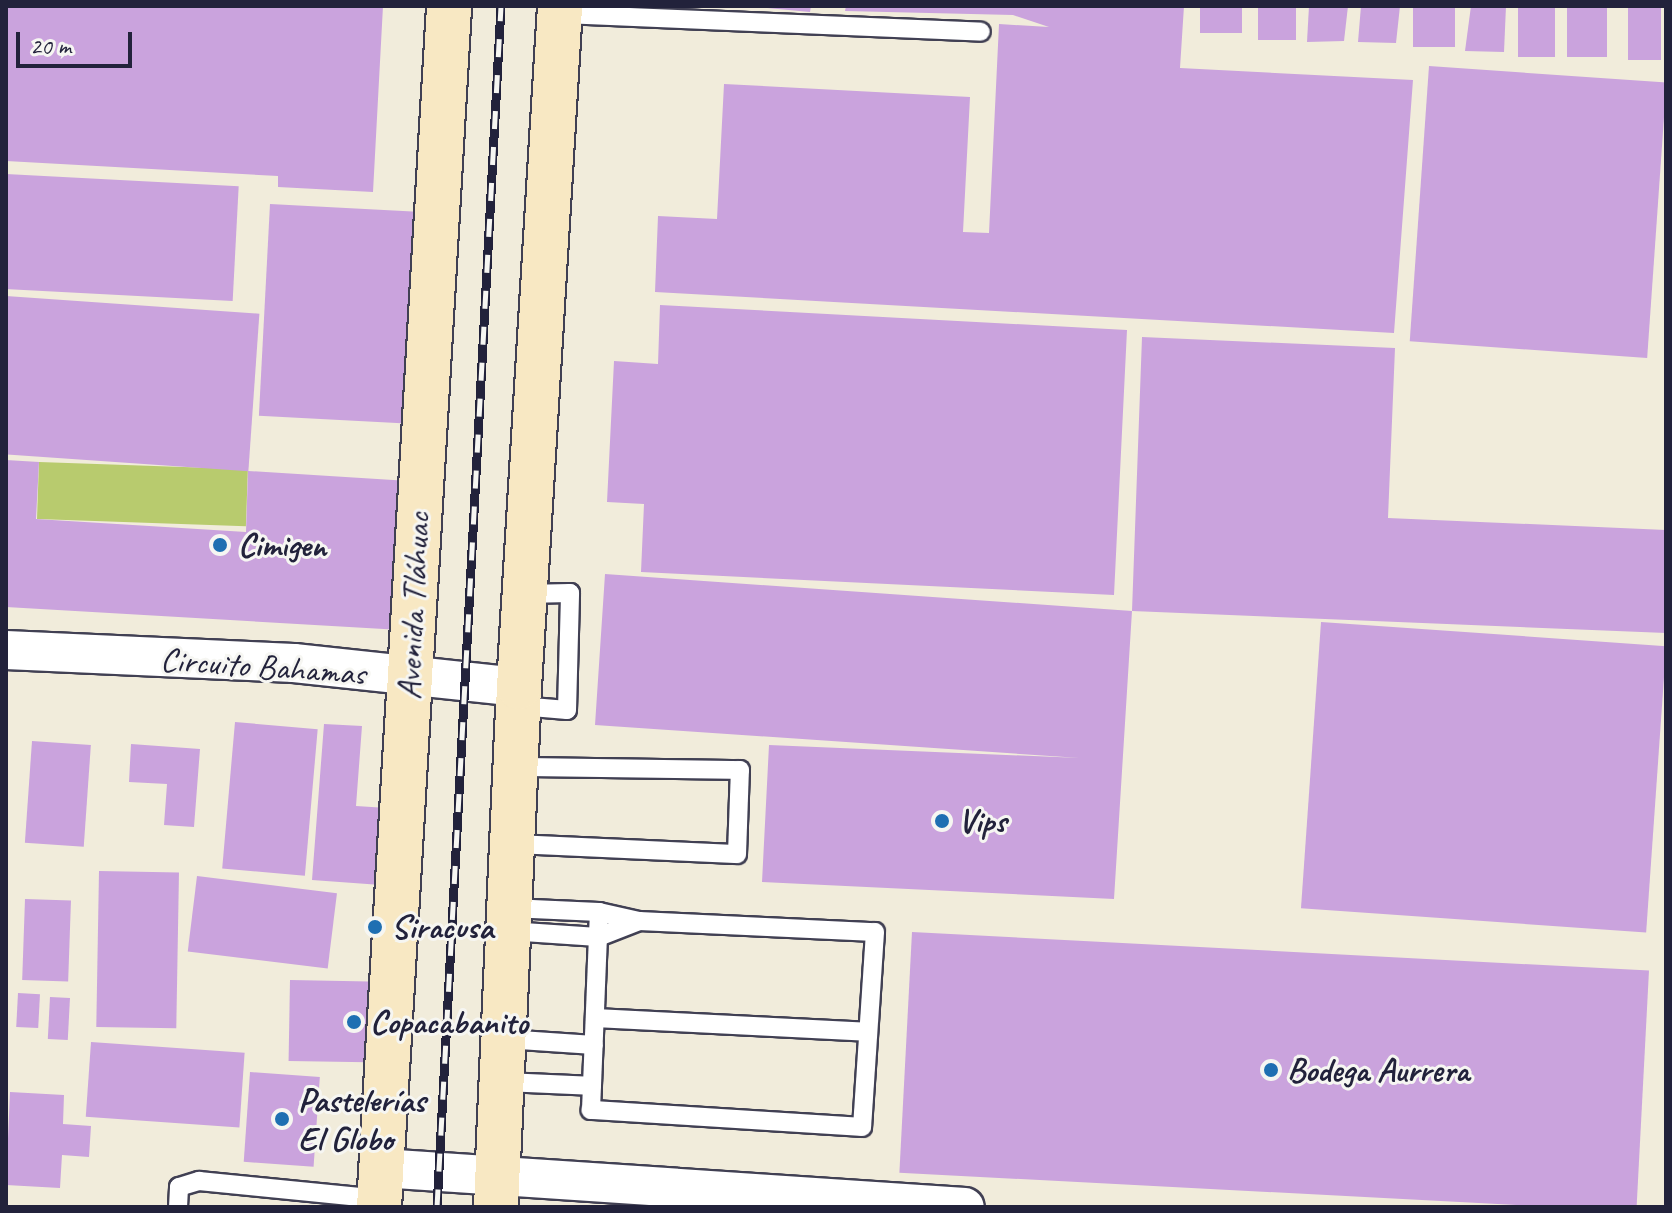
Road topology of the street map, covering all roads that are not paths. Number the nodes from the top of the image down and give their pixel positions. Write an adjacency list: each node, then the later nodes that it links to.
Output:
1 (449, 6): 5 (main road, Avenida Tláhuac)
2 (560, 10): 3 (lane); 6 (main road)
3 (981, 32)
4 (6, 650): 5 (street, Circuito Bahamas)
5 (408, 678): 6 (street, Circuito Bahamas); 19 (main road, Avenida Tláhuac)
6 (519, 696): 7 (main road)
7 (518, 767): 8 (main road); 8 (lane)
8 (513, 844): 10 (main road)
9 (599, 912): 10 (lane); 11 (lane); 12 (lane)
10 (510, 920): 12 (lane); 15 (main road)
11 (639, 921): 12 (lane); 14 (lane)
12 (598, 937): 13 (lane)
13 (595, 1018): 14 (lane); 16 (lane)
14 (867, 1032): 18 (lane)
15 (505, 1039): 16 (lane); 17 (main road)
16 (594, 1045): 18 (lane)
17 (502, 1082): 18 (lane); 20 (main road)
18 (592, 1086)
19 (380, 1191): 20 (street); 21 (lane)
20 (497, 1192): 22 (street)
21 (178, 1207)
22 (965, 1207)

